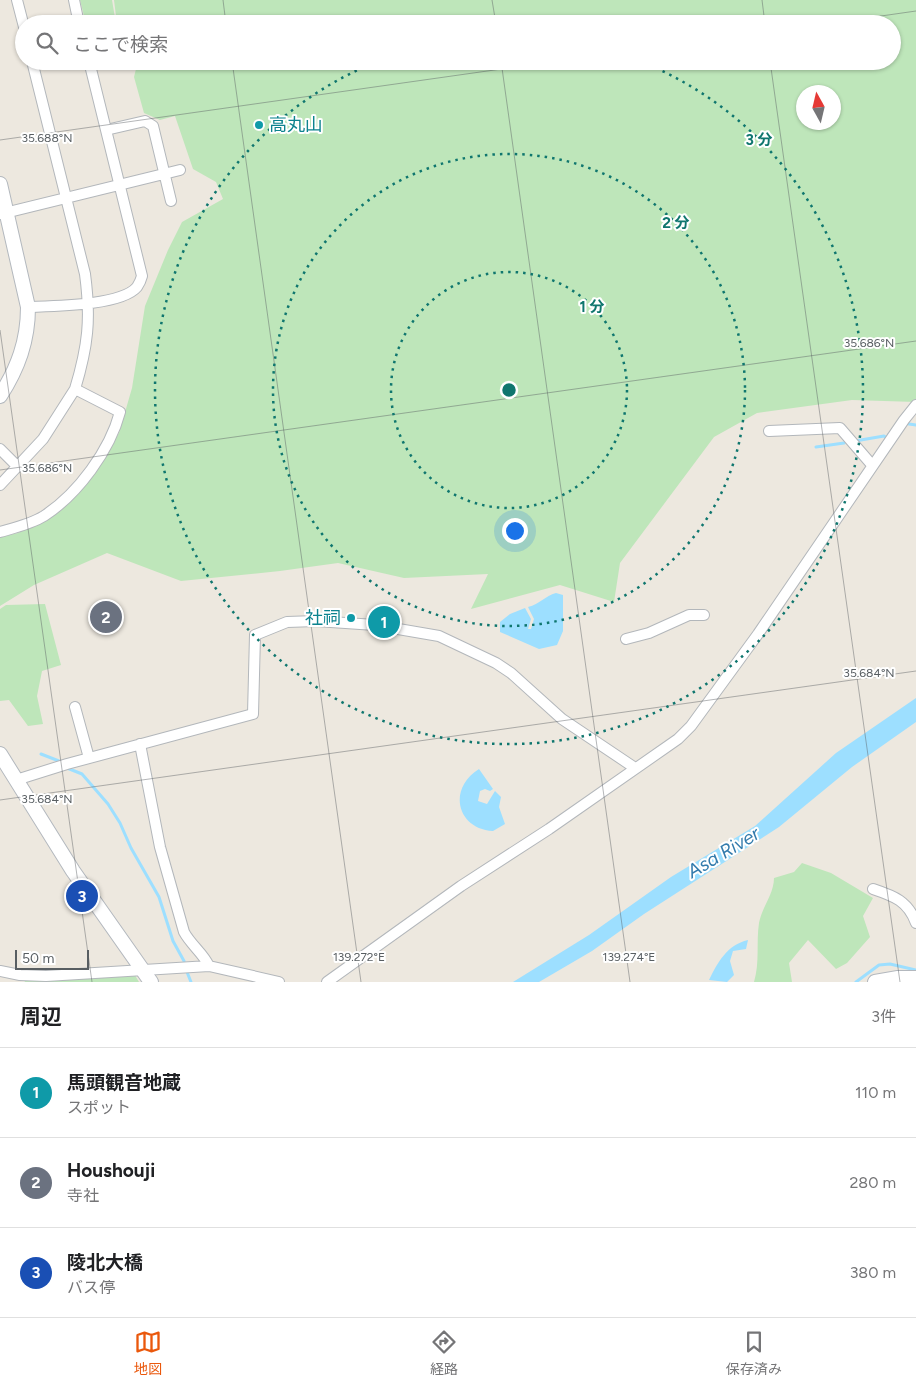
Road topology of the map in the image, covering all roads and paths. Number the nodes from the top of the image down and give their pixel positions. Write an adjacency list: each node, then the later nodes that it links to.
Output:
1 (17, 0): 3 (street)
2 (74, 0): 4 (street)
3 (21, 15)
4 (77, 15)
5 (34, 70): 12 (street)
6 (91, 70): 7 (street)
7 (106, 130): 9 (street); 11 (street)
8 (180, 170): 9 (street)
9 (165, 173): 11 (street); 13 (street)
10 (0, 184): 14 (street)
11 (120, 185): 12 (street); 15 (street)
12 (65, 199): 14 (street); 15 (street)
13 (171, 202)
14 (3, 213): 16 (street)
15 (89, 305): 16 (street); 17 (street)
16 (28, 307): 18 (street)
17 (75, 389): 23 (street); 25 (street)
18 (0, 396)
19 (916, 405): 22 (street)
20 (769, 431): 22 (street)
21 (0, 449): 23 (street)
22 (872, 465): 32 (street)
23 (18, 467): 24 (street)
24 (0, 485)
25 (0, 532)
26 (704, 615): 27 (street)
27 (626, 639)
28 (76, 707): 31 (street)
29 (140, 744): 31 (street); 32 (street); 36 (street)
30 (0, 754): 33 (street)
31 (89, 758): 33 (street)
32 (635, 768): 42 (street)
33 (16, 780): 37 (street)
34 (873, 889): 35 (street)
35 (916, 923)
36 (209, 966): 37 (street); 41 (street)
37 (142, 969): 38 (street); 40 (street)
38 (0, 971)
39 (916, 978): 43 (street)
40 (151, 982)
41 (279, 982)
42 (328, 982)
43 (875, 982)

